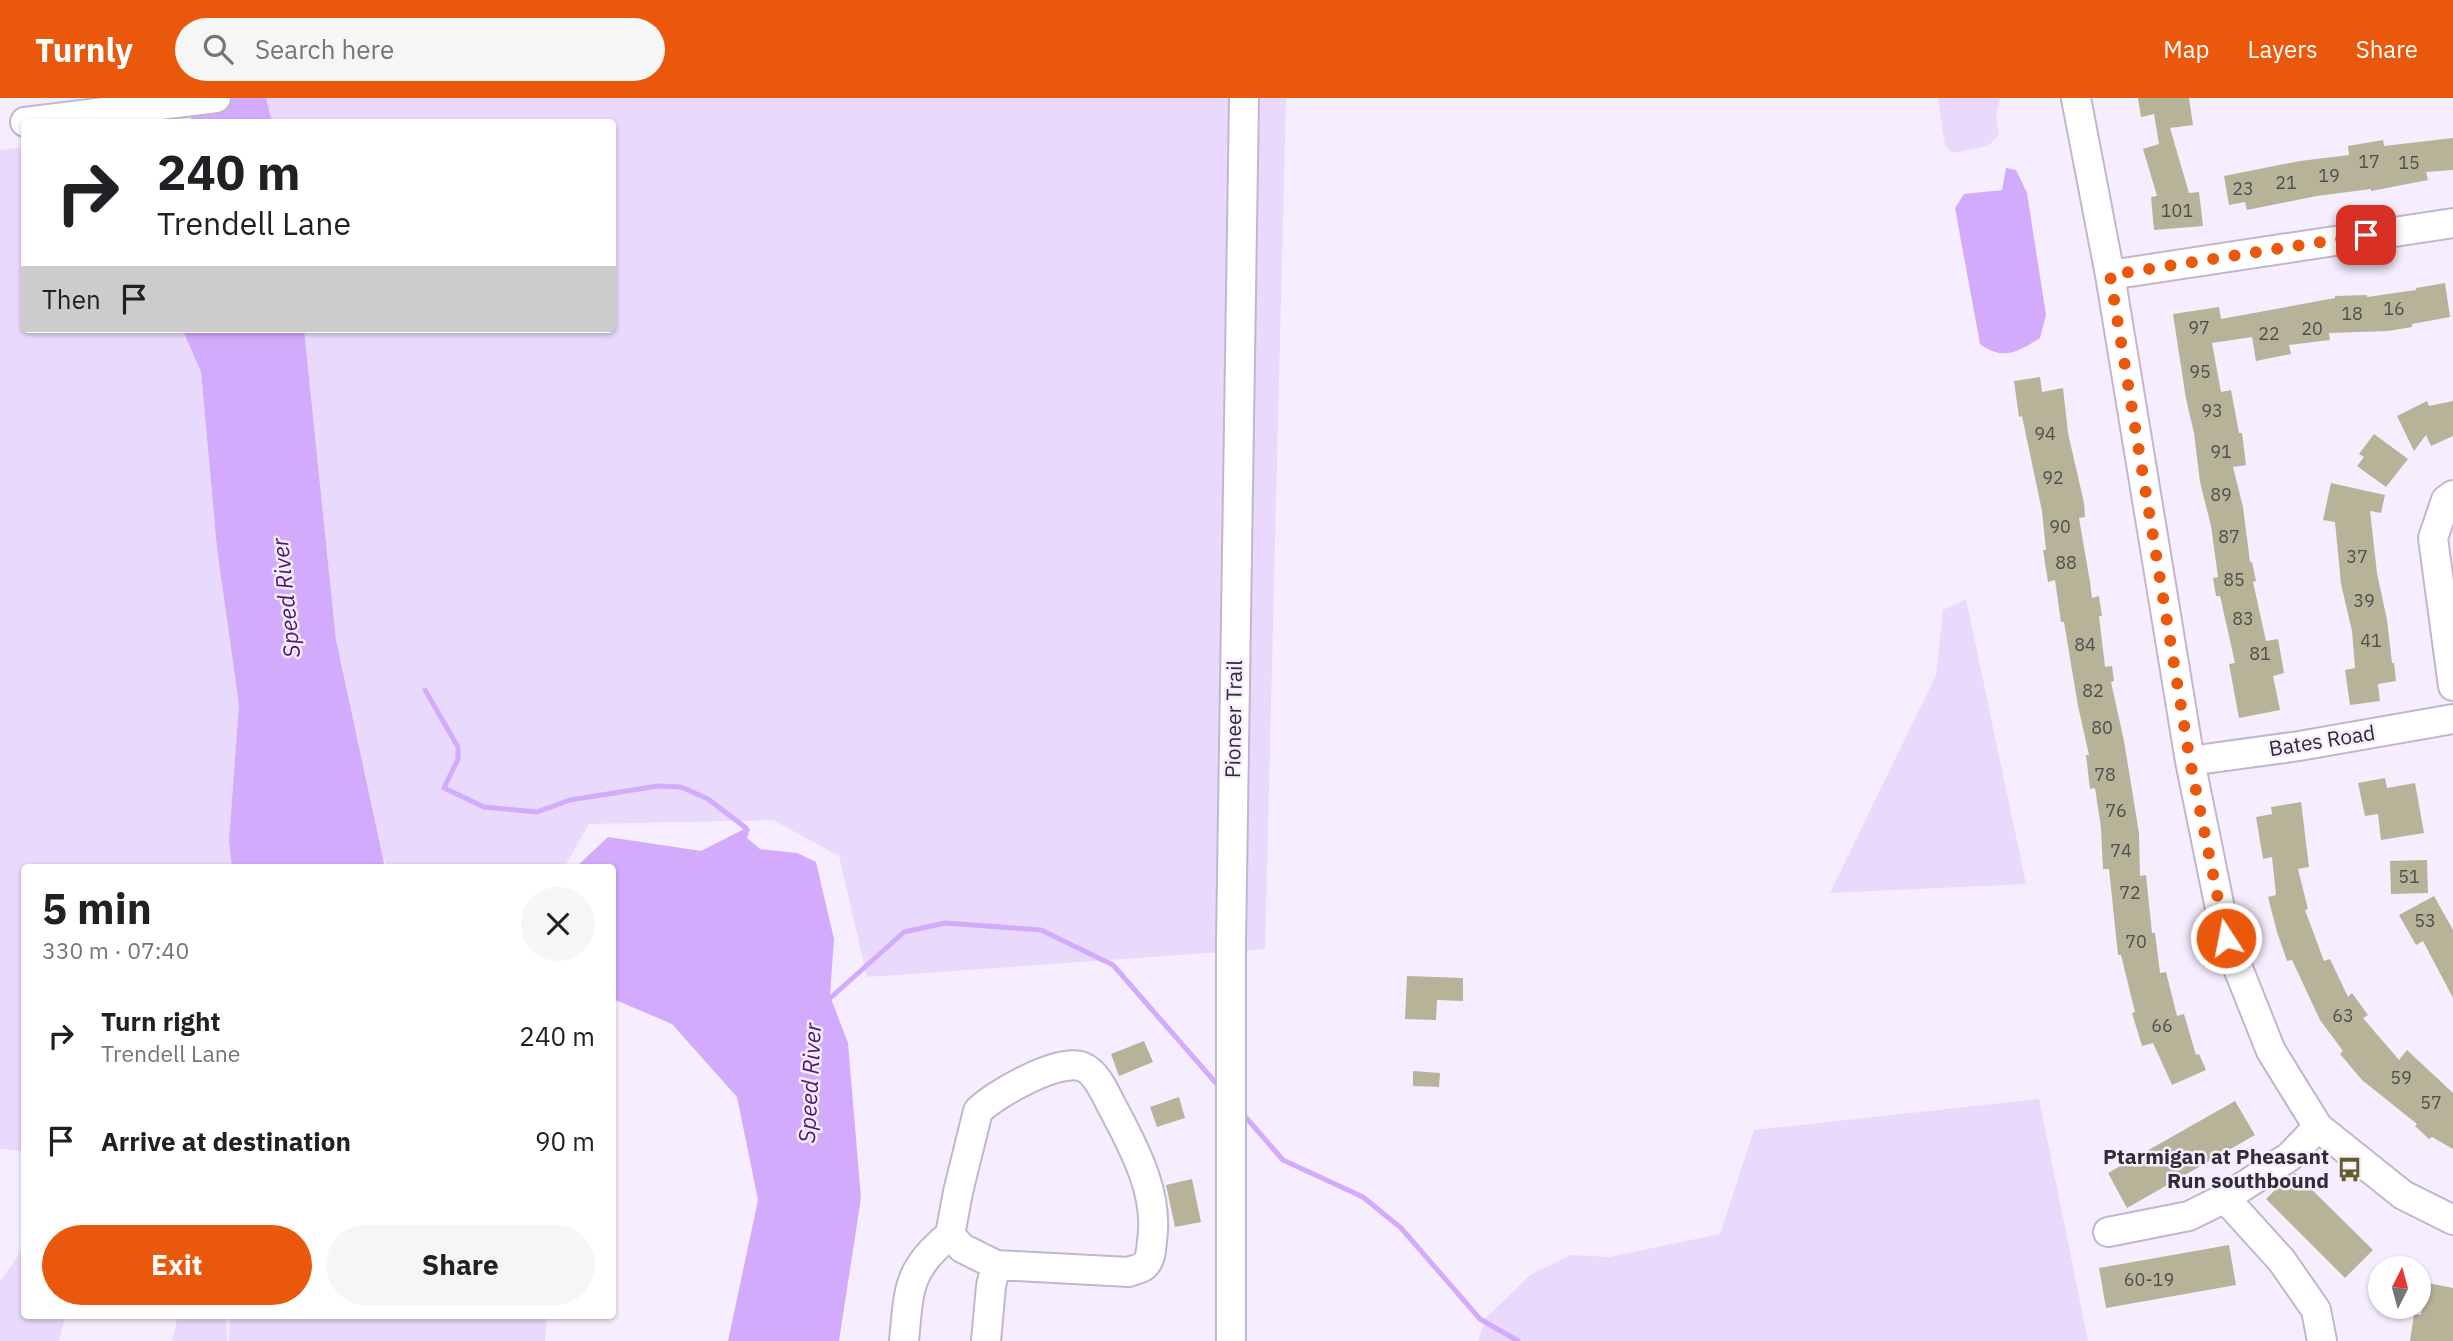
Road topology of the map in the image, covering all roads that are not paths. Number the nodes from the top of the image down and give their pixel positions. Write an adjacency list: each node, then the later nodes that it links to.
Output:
1 (216, 98): 4 (street)
2 (1244, 98): 21 (street, Pioneer Trail)
3 (2076, 98): 8 (street)
4 (50, 119)
5 (21, 123): 6 (street)
6 (0, 126)
7 (2453, 223): 8 (street)
8 (2110, 275): 12 (street)
9 (2453, 495): 10 (street)
10 (2453, 686)
11 (2453, 719): 12 (street, Bates Road)
12 (2190, 761): 13 (street)
13 (2318, 1126): 14 (street); 15 (street)
14 (2225, 1198): 16 (street); 22 (street)
15 (2453, 1220)
16 (2108, 1232)
17 (950, 1236): 18 (street); 18 (street); 19 (street)
18 (996, 1265): 20 (street)
19 (904, 1341)
20 (986, 1341)
21 (1231, 1341)
22 (2322, 1341)

